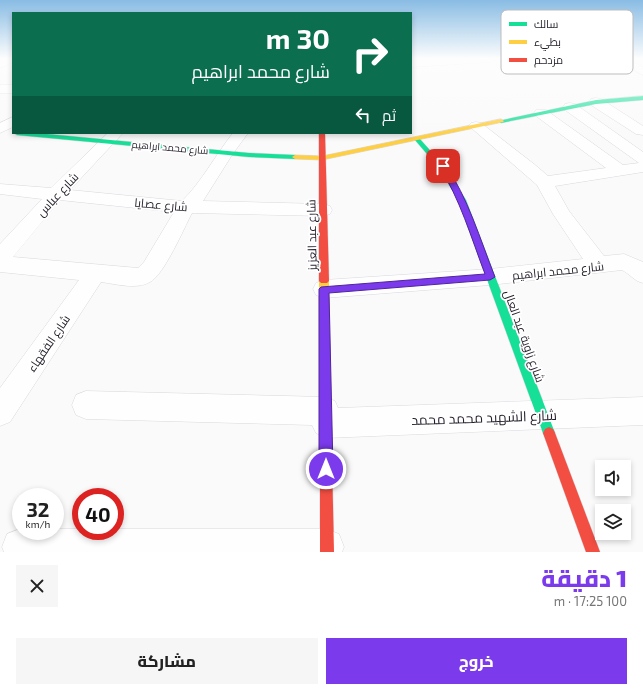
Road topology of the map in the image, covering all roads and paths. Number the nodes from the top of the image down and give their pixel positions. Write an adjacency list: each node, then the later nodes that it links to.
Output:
1 (0, 89): 2 (street)
2 (12, 89)
3 (643, 98): 4 (street, شارع محمد ابراهيم)
4 (596, 102): 5 (street, شارع محمد ابراهيم); 10 (street)
5 (570, 107): 6 (street, شارع محمد ابراهيم); 20 (street)
6 (541, 113): 8 (street, شارع محمد ابراهيم); 22 (street)
7 (12, 122): 9 (street)
8 (476, 126): 17 (street, شارع محمد ابراهيم); 23 (street)
9 (0, 130): 11 (street)
10 (641, 131)
11 (12, 133)
12 (38, 134): 15 (street, شارع محمد ابراهيم)
13 (240, 134): 18 (street)
14 (322, 134): 19 (street, شارع عبد العزيز)
15 (79, 136): 16 (street, شارع محمد ابراهيم)
16 (112, 137): 18 (street, شارع محمد ابراهيم); 25 (street, شارع عباس)
17 (417, 139): 19 (street, شارع محمد ابراهيم); 33 (street, شارع زاوية عبد العال)
18 (225, 153): 19 (street, شارع محمد ابراهيم); 26 (street)
19 (322, 158): 27 (street, شارع عبد العزيز)
20 (643, 159)
21 (643, 167): 22 (street)
22 (621, 171): 23 (street)
23 (544, 182): 30 (street)
24 (0, 189): 25 (street, شارع عصايا)
25 (55, 195): 26 (street, شارع عصايا); 28 (street, شارع عباس)
26 (186, 207): 27 (street, شارع عصايا); 31 (street)
27 (323, 210): 34 (street, شارع عبد العزيز)
28 (0, 258)
29 (0, 264): 31 (street)
30 (599, 265): 32 (street, شارع محمد ابراهيم); 33 (street, شارع محمد ابراهيم)
31 (95, 274): 37 (street, شارع الفقهاء)
32 (643, 275)
33 (490, 277): 34 (street, شارع محمد ابراهيم); 38 (street, شارع زاوية عبد العال)
34 (324, 289): 39 (street, شارع عبد العزيز)
35 (86, 405): 39 (street, شارع الشهيد محمد محمد)
36 (643, 411): 38 (street, شارع الشهيد محمد محمد)
37 (0, 412)
38 (541, 415): 39 (street, شارع الشهيد محمد محمد); 42 (street, شارع زاوية عبد العال)
39 (325, 417): 41 (street, شارع عبد العزيز)
40 (20, 547): 41 (street)
41 (327, 549)
42 (593, 552)

